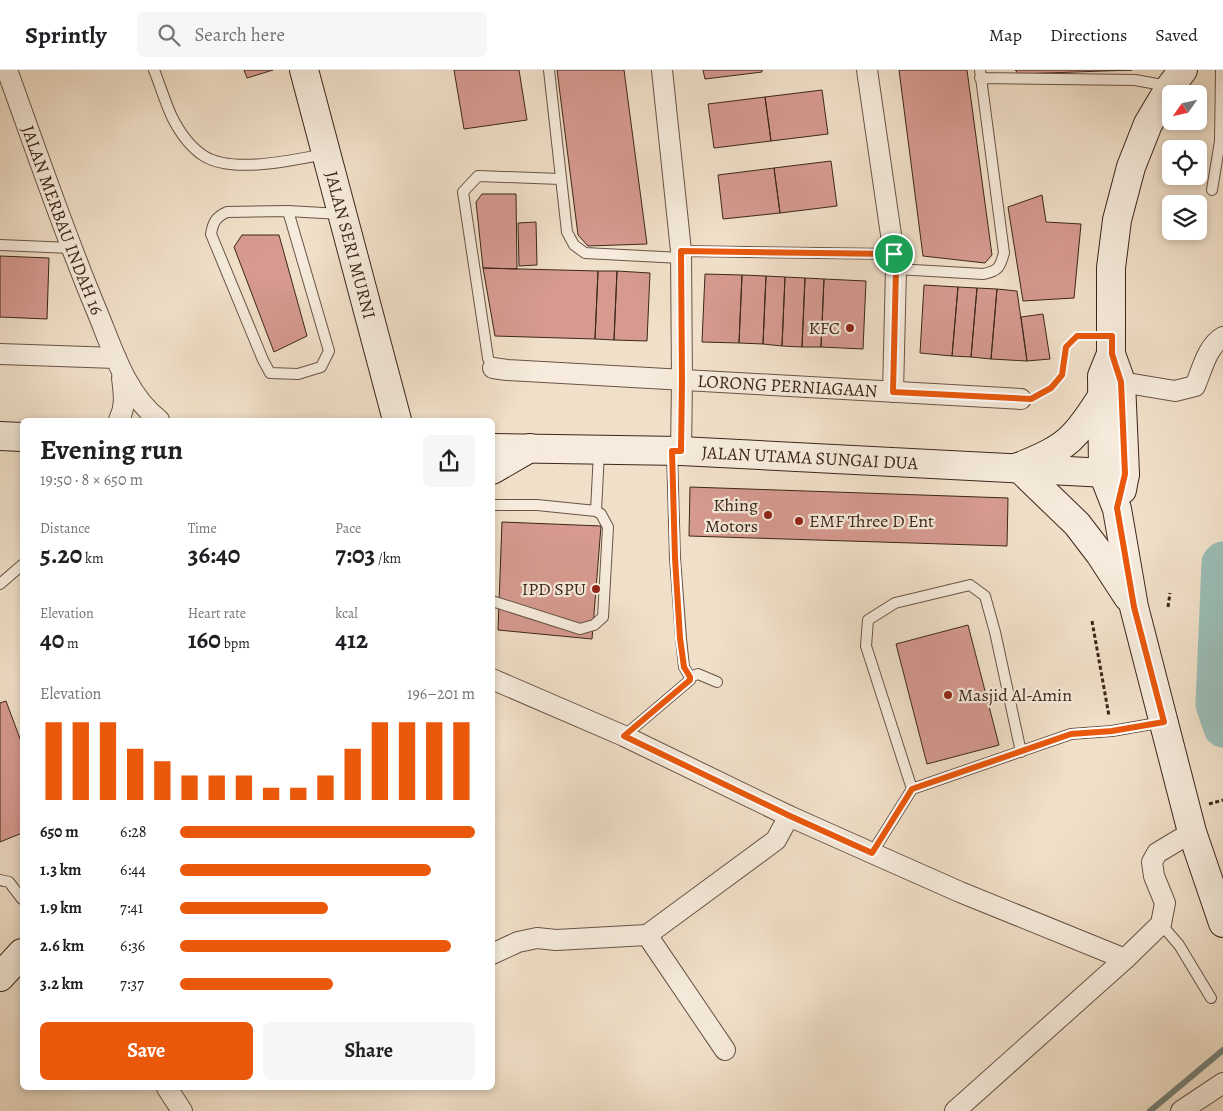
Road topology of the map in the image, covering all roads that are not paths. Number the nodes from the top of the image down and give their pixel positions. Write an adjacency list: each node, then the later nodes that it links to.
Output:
1 (7, 70): 16 (street, JALAN MERBAU INDAH 16)
2 (154, 70): 10 (lane)
3 (304, 70): 10 (main road, JALAN SERI MURNI)
4 (549, 70): 11 (lane)
5 (662, 70): 17 (street)
6 (868, 70): 18 (street)
7 (1221, 70): 12 (lane)
8 (980, 74): 9 (lane); 18 (lane)
9 (1177, 78): 24 (main road)
10 (326, 154): 14 (main road, JALAN SERI MURNI)
11 (560, 179): 17 (lane); 22 (lane)
12 (1212, 190)
13 (288, 211): 13 (lane); 14 (lane)
14 (342, 214): 29 (main road, JALAN SERI MURNI)
15 (0, 245): 16 (lane)
16 (71, 248): 21 (street, JALAN MERBAU INDAH 16)
17 (681, 254): 18 (lane); 23 (street)
18 (895, 262): 25 (street)
19 (1223, 337): 24 (street)
20 (0, 354): 21 (street)
21 (119, 363): 27 (street, JALAN MERBAU INDAH 16); 28 (street, JALAN MERBAU INDAH 16)
22 (493, 368): 23 (street, LORONG PERNIAGAAN)
23 (682, 381): 25 (street, LORONG PERNIAGAAN); 35 (street)
24 (1111, 390): 36 (main road); 38 (main road)
25 (893, 392): 26 (street, LORONG PERNIAGAAN)
26 (1021, 400)
27 (120, 418)
28 (156, 418)
29 (396, 418)
30 (0, 436): 31 (main road)
31 (20, 438)
32 (495, 448): 33 (main road, JALAN UTAMA SUNGAI DUA)
33 (530, 448): 34 (main road, JALAN UTAMA SUNGAI DUA); 37 (main road)
34 (599, 449): 35 (main road, JALAN UTAMA SUNGAI DUA); 40 (lane)
35 (676, 451): 36 (main road, JALAN UTAMA SUNGAI DUA); 45 (lane)
36 (1018, 467): 38 (main road, JALAN UTAMA SUNGAI DUA); 44 (main road)
37 (495, 468)
38 (1114, 473): 44 (main road)
39 (495, 505): 40 (lane)
40 (596, 511): 43 (lane)
41 (20, 567): 42 (lane)
42 (0, 584)
43 (495, 602)
44 (1134, 607): 48 (main road)
45 (690, 677): 47 (lane); 49 (lane)
46 (495, 680): 49 (street)
47 (717, 682)
48 (1164, 722): 50 (lane); 53 (main road)
49 (624, 736): 52 (street)
50 (1022, 752): 51 (lane); 51 (lane)
51 (912, 789): 54 (lane)
52 (790, 816): 54 (street); 59 (street)
53 (1192, 832): 57 (main road); 58 (street)
54 (872, 853): 62 (street)
55 (0, 880): 56 (lane)
56 (20, 896)
57 (1223, 923)
58 (1161, 924): 62 (street); 64 (lane)
59 (647, 935): 60 (street); 65 (street)
60 (495, 953)
61 (20, 955): 63 (main road)
62 (1126, 959): 69 (street)
63 (0, 977)
64 (1211, 998)
65 (725, 1050)
66 (1223, 1084): 70 (street)
67 (168, 1090): 68 (street)
68 (182, 1111)
69 (955, 1111)
70 (1181, 1111)

